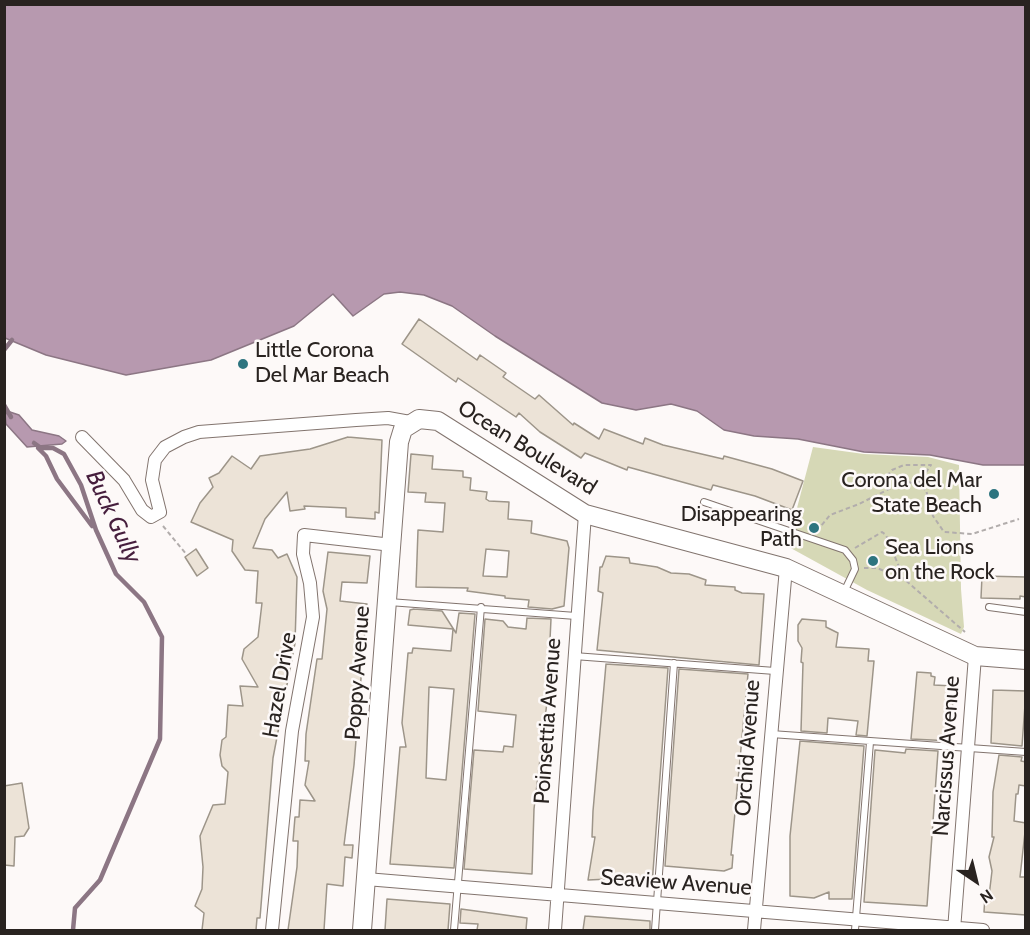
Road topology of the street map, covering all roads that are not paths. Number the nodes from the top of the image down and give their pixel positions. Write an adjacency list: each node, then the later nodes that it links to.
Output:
1 (410, 422): 2 (street); 4 (street, Ocean Boulevard); 5 (street, Poppy Avenue)
2 (82, 437)
3 (704, 502): 7 (lane)
4 (585, 514): 6 (street, Ocean Boulevard); 12 (street, Poinsettia Avenue)
5 (392, 545): 8 (street, Poppy Avenue); 29 (street, Hazel Drive)
6 (786, 568): 7 (street, Ocean Boulevard); 17 (street, Orchid Avenue)
7 (842, 596): 14 (street, Ocean Boulevard)
8 (388, 602): 9 (lane); 22 (street, Poppy Avenue)
9 (481, 607): 12 (lane); 23 (lane)
10 (989, 607): 11 (lane)
11 (1026, 612)
12 (576, 616): 13 (street, Poinsettia Avenue)
13 (573, 656): 16 (lane); 24 (street, Poinsettia Avenue)
14 (975, 656): 15 (street, Ocean Boulevard); 20 (street, Narcissus Avenue)
15 (1026, 660)
16 (674, 663): 17 (lane); 25 (lane)
17 (775, 671): 18 (street, Orchid Avenue)
18 (771, 734): 19 (lane); 26 (street, Orchid Avenue)
19 (870, 742): 20 (lane); 27 (lane)
20 (969, 748): 21 (lane); 28 (street, Narcissus Avenue)
21 (1026, 752)
22 (366, 879): 23 (street, Seaview Avenue); 30 (street, Poppy Avenue)
23 (458, 886): 24 (street, Seaview Avenue); 31 (lane)
24 (558, 895): 25 (street, Seaview Avenue); 32 (street, Poinsettia Avenue)
25 (657, 903): 26 (street, Seaview Avenue); 33 (lane)
26 (756, 910): 27 (street, Seaview Avenue); 34 (street, Orchid Avenue)
27 (856, 925): 28 (street, Seaview Avenue)
28 (955, 929): 35 (street, Seaview Avenue)
29 (272, 930)
30 (362, 930)
31 (454, 930)
32 (555, 930)
33 (655, 930)
34 (754, 930)
35 (983, 930)

